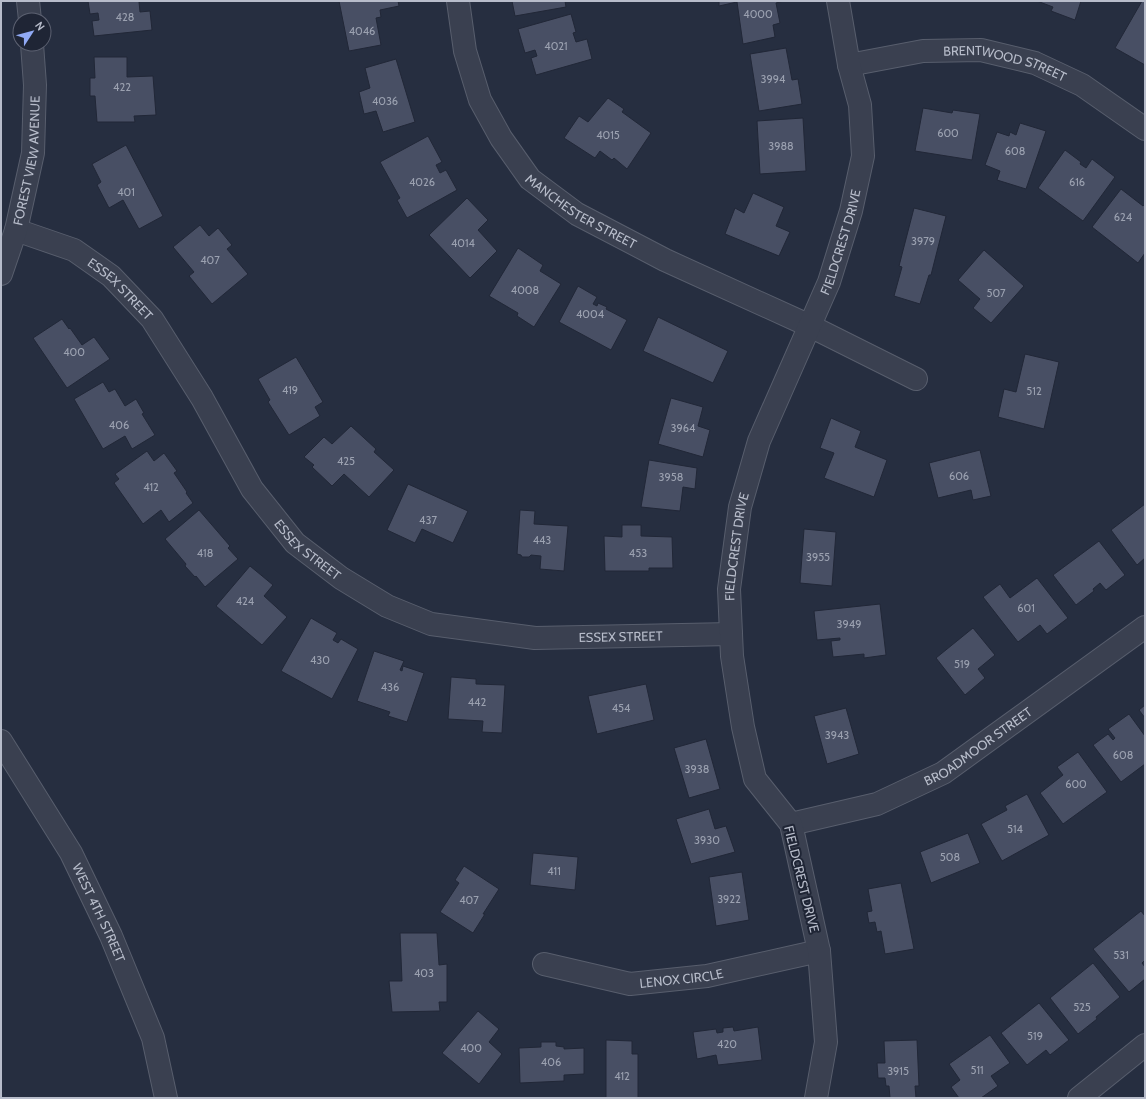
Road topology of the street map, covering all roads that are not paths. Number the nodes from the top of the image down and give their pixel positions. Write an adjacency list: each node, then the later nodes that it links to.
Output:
1 (28, 1): 4 (street)
2 (458, 1): 10 (street, MANCHESTER STREET)
3 (838, 1): 6 (street, FIELDCREST DRIVE)
4 (29, 12)
5 (33, 52): 8 (street, FOREST VIEW AVENUE)
6 (849, 65): 7 (street, BRENTWOOD STREET); 10 (street, FIELDCREST DRIVE)
7 (1145, 129)
8 (16, 230): 9 (street, FOREST VIEW AVENUE); 13 (street, ESSEX STREET)
9 (1, 274)
10 (810, 326): 11 (street, MANCHESTER STREET); 13 (street, FIELDCREST DRIVE)
11 (916, 379)
12 (1145, 627): 15 (street, BROADMOOR STREET)
13 (731, 634): 15 (street, FIELDCREST DRIVE)
14 (1, 741): 19 (street, WEST 4TH STREET)
15 (791, 824): 16 (street, FIELDCREST DRIVE)
16 (819, 951): 17 (street, LENOX CIRCLE); 20 (street, FIELDCREST DRIVE)
17 (544, 964)
18 (1145, 1045): 21 (street)
19 (166, 1098)
20 (816, 1098)
21 (1079, 1098)

